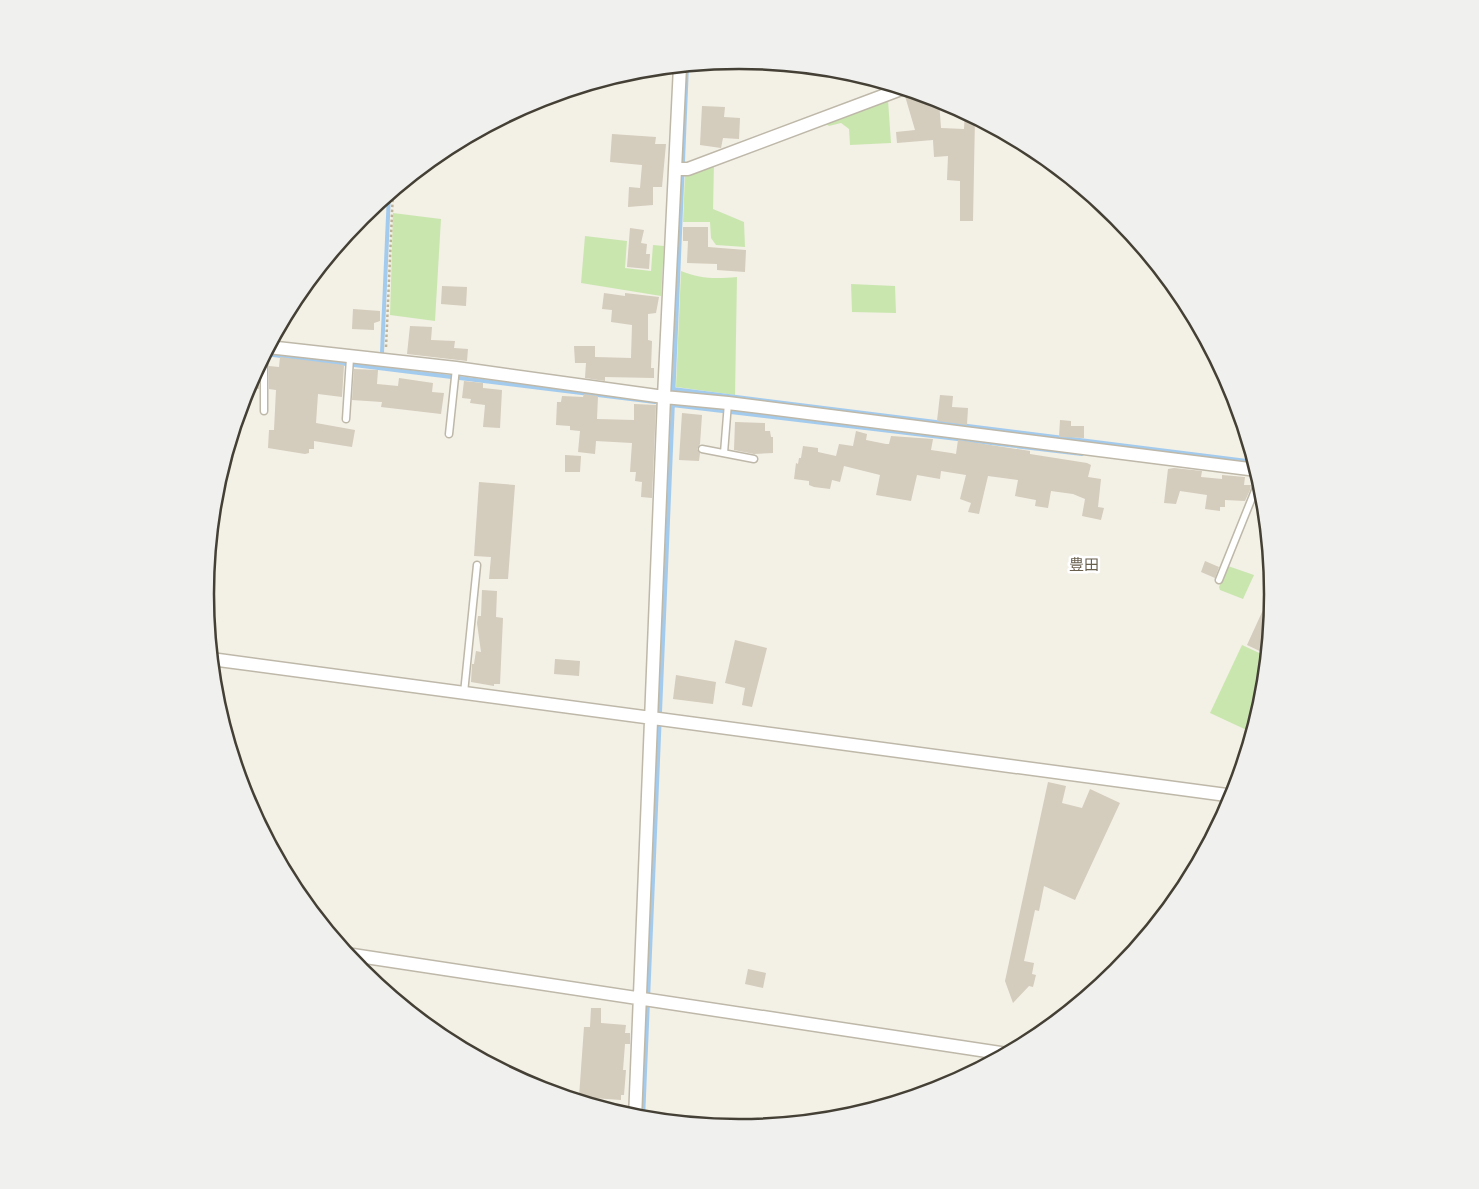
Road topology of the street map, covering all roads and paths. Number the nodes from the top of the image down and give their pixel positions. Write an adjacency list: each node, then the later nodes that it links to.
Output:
1 (680, 72): 3 (street)
2 (892, 92): 3 (street)
3 (679, 169): 10 (street)
4 (393, 199): 6 (path)
5 (275, 348): 7 (street)
6 (385, 361): 7 (street); 9 (street)
7 (350, 362): 13 (lane)
8 (264, 371): 12 (lane)
9 (456, 374): 10 (street); 14 (lane)
10 (669, 398): 11 (street); 24 (street)
11 (727, 409): 16 (lane); 18 (street)
12 (264, 411)
13 (346, 419)
14 (449, 434)
15 (702, 449): 16 (lane)
16 (724, 453): 17 (lane)
17 (754, 458)
18 (1250, 469)
19 (1255, 491): 21 (lane)
20 (477, 565): 23 (lane)
21 (1219, 580)
22 (218, 660): 23 (street)
23 (464, 693): 24 (street)
24 (656, 718): 25 (street); 27 (street)
25 (1225, 795)
26 (358, 956): 27 (street)
27 (646, 999): 28 (street); 29 (street)
28 (997, 1053)
29 (635, 1109)

